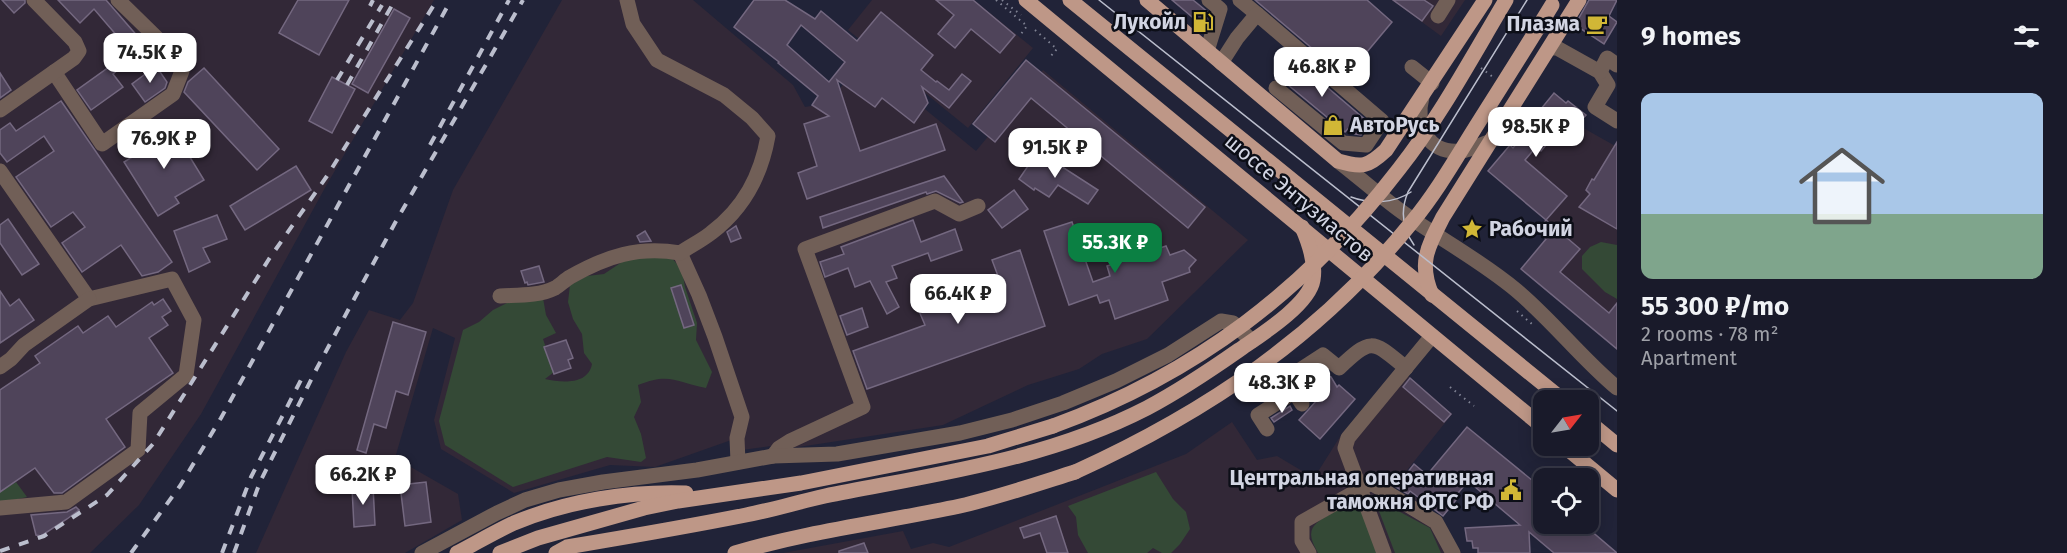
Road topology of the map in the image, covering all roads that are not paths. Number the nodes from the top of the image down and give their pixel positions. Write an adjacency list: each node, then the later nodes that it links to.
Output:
1 (34, 0): 21 (street)
2 (118, 0): 21 (street)
3 (627, 0): 34 (street)
4 (1026, 0): 32 (main road, шоссе Энтузиастов)
5 (1070, 0): 35 (main road, шоссе Энтузиастов)
6 (1147, 0): 17 (main road)
7 (1209, 0): 17 (street)
8 (1240, 0): 14 (street)
9 (1448, 0): 15 (street)
10 (1485, 0): 23 (main road)
11 (1506, 0): 52 (main road, bridge)
12 (1579, 0): 16 (main road)
13 (1554, 2): 61 (main road, bridge)
14 (1257, 14): 18 (street); 25 (street)
15 (1438, 16)
16 (1550, 48): 22 (street); 28 (main road)
17 (1207, 51): 18 (main road)
18 (1221, 63): 25 (main road)
19 (1617, 64): 22 (street)
20 (1412, 68): 23 (street)
21 (54, 72): 26 (street)
22 (1608, 82): 27 (street)
23 (1432, 83): 24 (main road)
24 (1422, 97): 28 (street); 29 (main road)
25 (1265, 100): 29 (main road)
26 (0, 110)
27 (1617, 121)
28 (1491, 141): 33 (main road)
29 (1338, 161): 33 (street)
30 (0, 171): 37 (street)
31 (978, 206): 48 (street)
32 (1302, 227): 38 (main road, шоссе Энтузиастов); 39 (main road)
33 (1434, 234): 35 (main road); 42 (street)
34 (680, 253): 36 (street); 50 (street)
35 (1432, 295): 43 (main road, шоссе Энтузиастов)
36 (501, 296)
37 (89, 299): 40 (street); 56 (street)
38 (1432, 336): 41 (street); 44 (main road, шоссе Энтузиастов)
39 (1252, 341): 48 (street); 51 (main road)
40 (0, 367)
41 (1406, 368): 45 (street); 53 (street)
42 (1617, 388)
43 (1551, 390)
44 (1533, 419)
45 (1267, 429)
46 (1599, 430): 47 (main road)
47 (1617, 445)
48 (773, 456): 50 (street)
49 (1576, 456): 54 (main road)
50 (738, 462): 57 (street)
51 (940, 476): 52 (main road); 60 (main road)
52 (801, 483): 55 (main road)
53 (1360, 489): 62 (street); 63 (street); 64 (street)
54 (1617, 489)
55 (721, 495): 58 (main road); 59 (main road)
56 (0, 508)
57 (422, 553)
58 (457, 553)
59 (500, 553)
60 (556, 553)
61 (735, 553)
62 (1310, 553)
63 (1384, 553)
64 (1453, 553)

